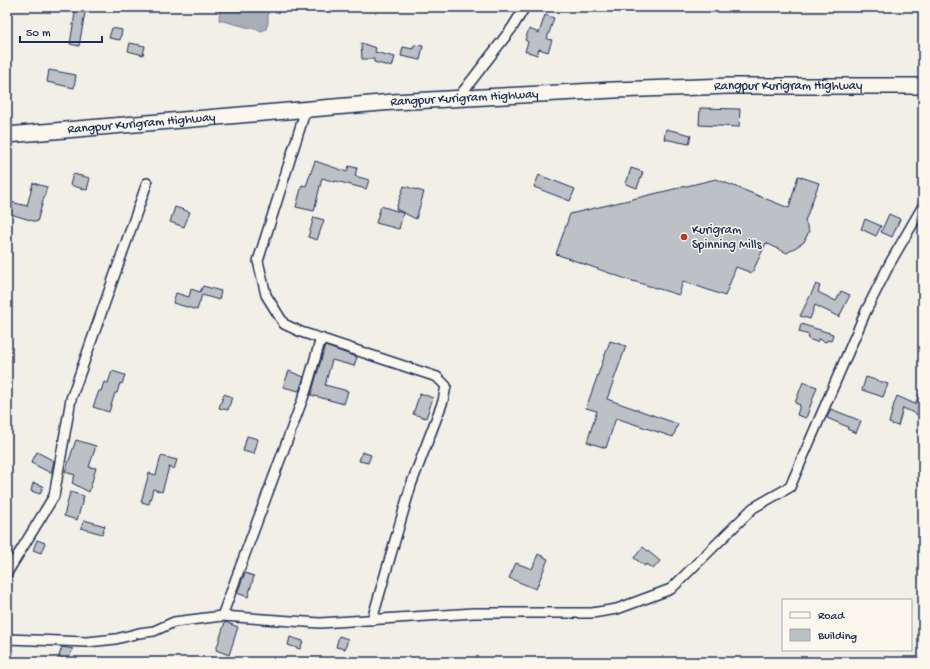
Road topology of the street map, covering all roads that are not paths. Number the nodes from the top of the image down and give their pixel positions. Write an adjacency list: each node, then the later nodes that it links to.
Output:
1 (525, 7): 3 (street)
2 (923, 86): 3 (highway, Rangpur Kurigram Highway)
3 (458, 98): 4 (highway, Rangpur Kurigram Highway)
4 (306, 109): 5 (highway, Rangpur Kurigram Highway); 8 (street)
5 (7, 135)
6 (147, 183): 9 (street)
7 (923, 206): 11 (street)
8 (321, 338): 10 (street); 11 (street)
9 (7, 573)
10 (222, 616): 11 (street); 12 (street)
11 (372, 620)
12 (7, 639)

